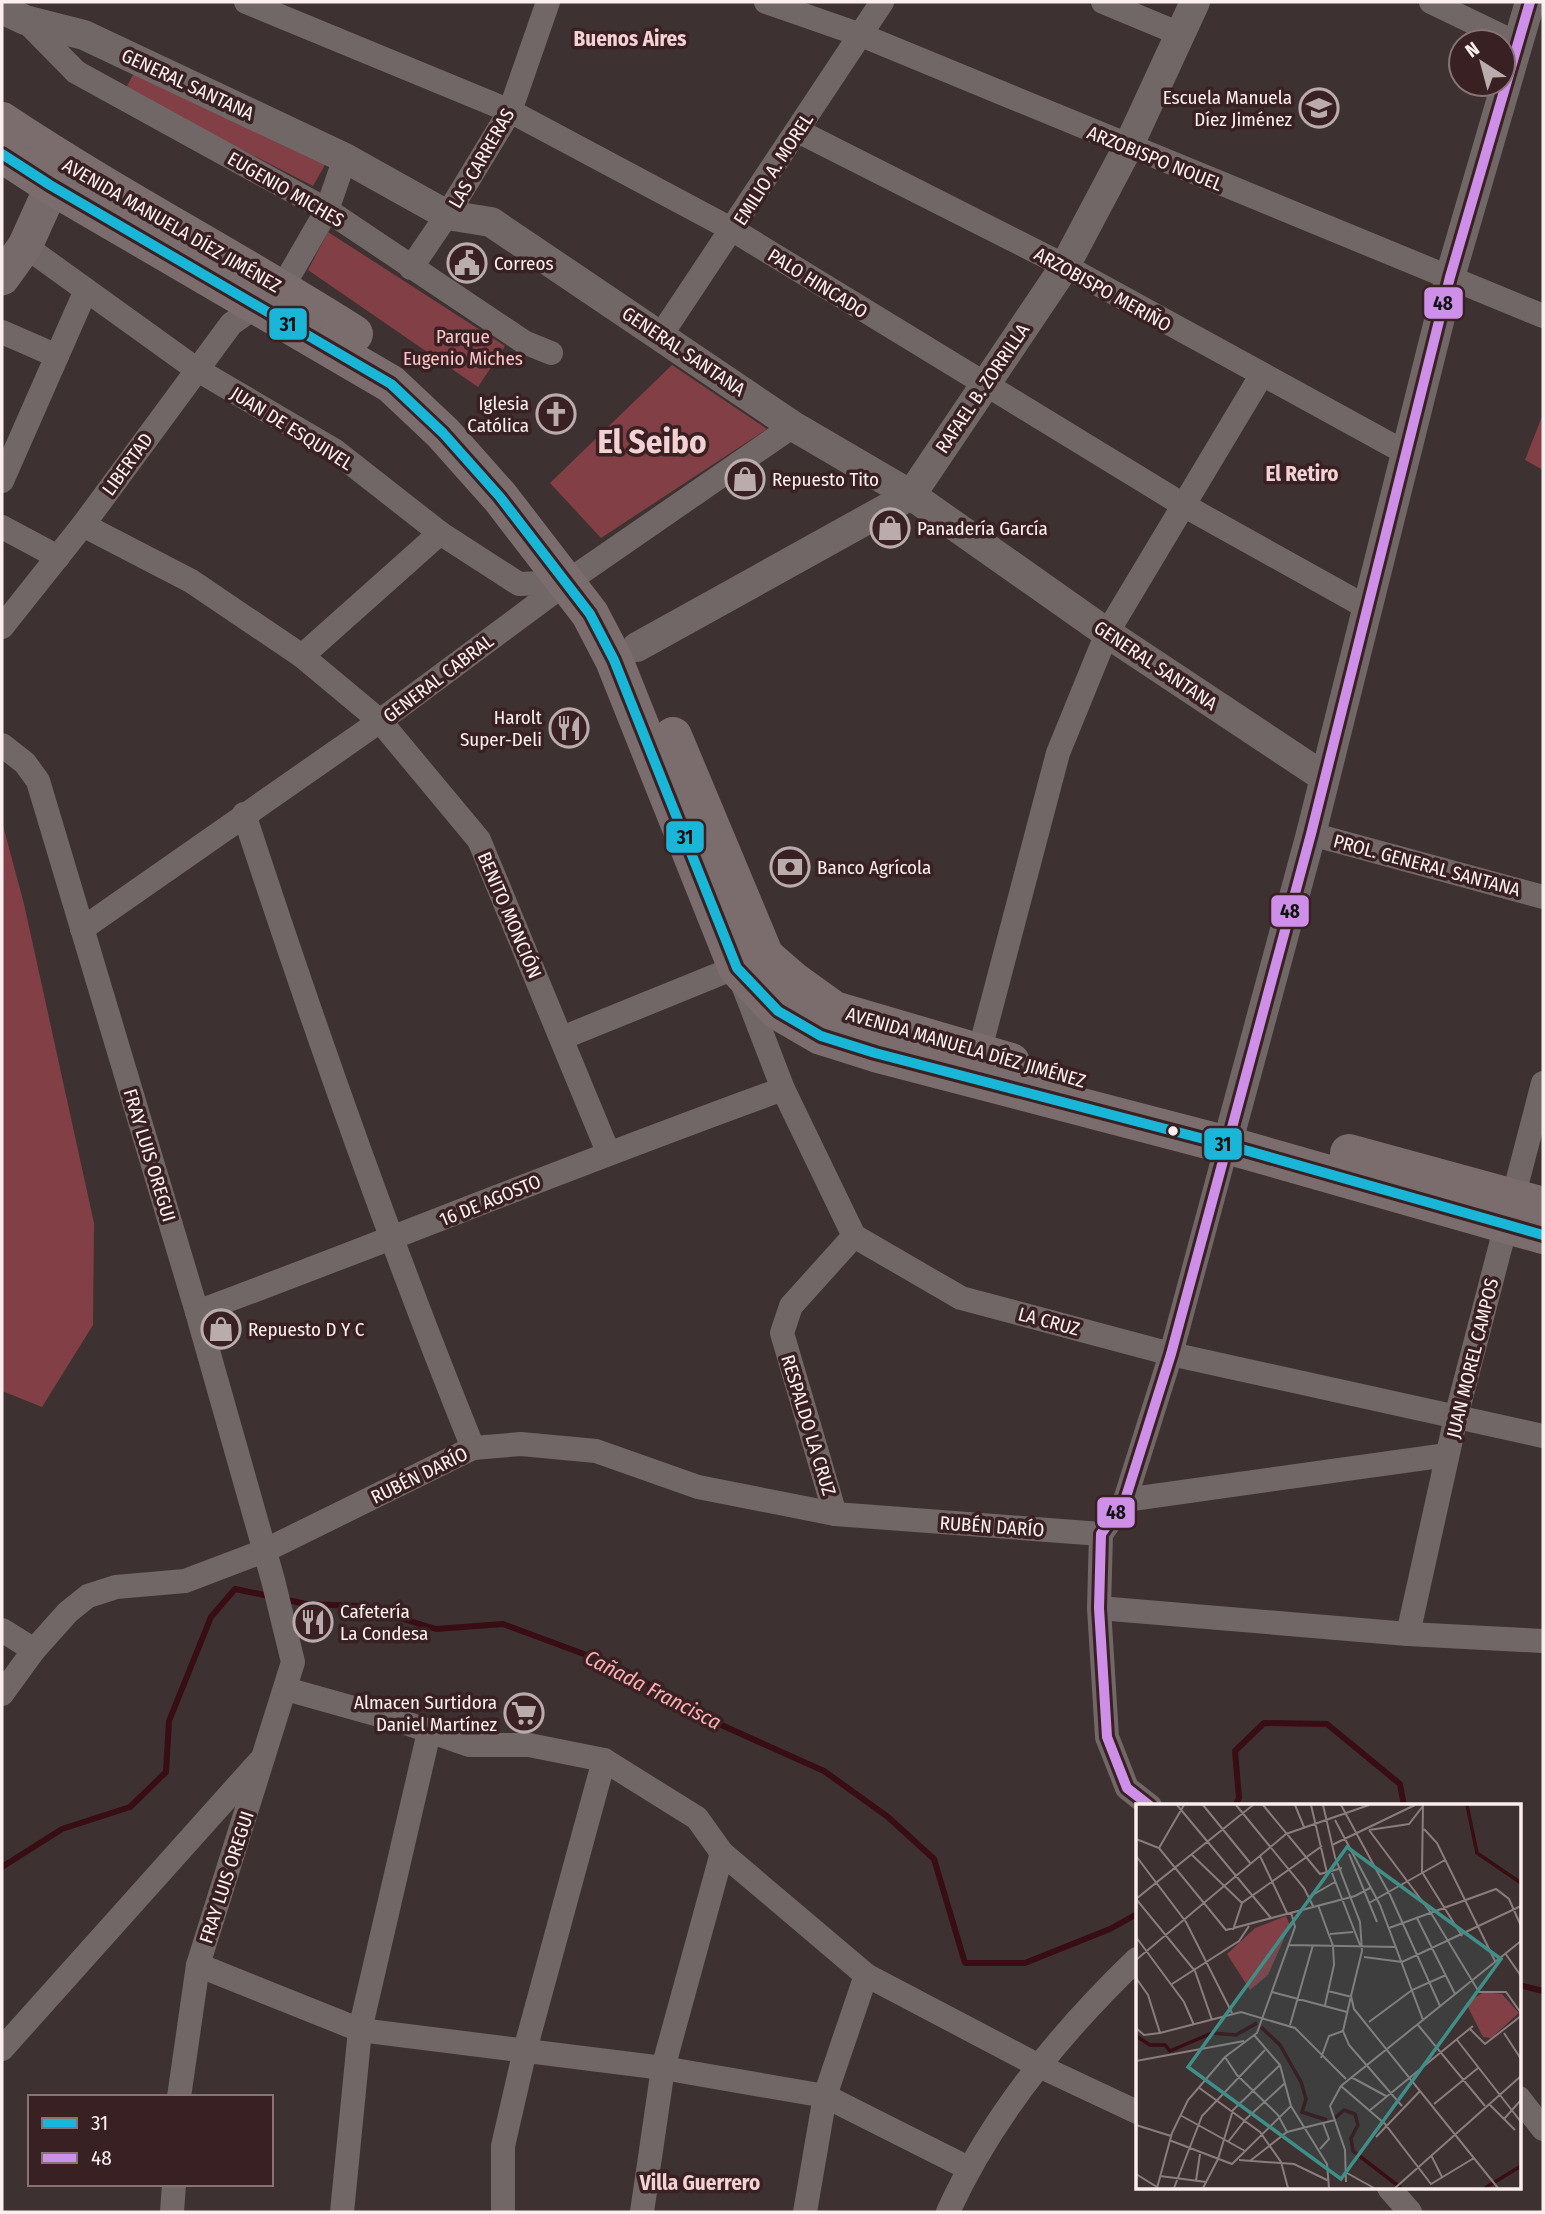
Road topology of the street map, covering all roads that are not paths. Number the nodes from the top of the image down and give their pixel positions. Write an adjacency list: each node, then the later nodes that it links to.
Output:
1 (246, 2): 15 (street, PALO HINCADO)
2 (548, 2): 15 (street, LAS CARRERAS)
3 (766, 2): 12 (street, ARZOBISPO NOUEL)
4 (882, 2): 12 (street, EMILIO A. MOREL)
5 (1103, 2): 11 (street)
6 (1195, 2): 11 (street, RAFAEL B. ZORRILLA)
7 (1431, 2): 10 (street)
8 (1530, 2): 13 (street)
9 (13, 14): 20 (street, GENERAL SANTANA); 22 (street, EUGENIO MICHES)
10 (1485, 28)
11 (1180, 34): 18 (street, RAFAEL B. ZORRILLA)
12 (861, 35): 17 (street, EMILIO A. MOREL); 18 (street, ARZOBISPO NOUEL)
13 (1517, 40)
14 (1500, 98): 28 (street)
15 (510, 111): 23 (street, LAS CARRERAS); 24 (street, PALO HINCADO)
16 (2, 121): 21 (main road, AVENIDA MANUELA DÍEZ JIMÉNEZ)
17 (797, 131): 24 (street, EMILIO A. MOREL); 26 (street, ARZOBISPO MERIÑO)
18 (1128, 147): 26 (street, RAFAEL B. ZORRILLA); 28 (street, ARZOBISPO NOUEL)
19 (2, 154): 21 (main road, AVENIDA MANUELA DÍEZ JIMÉNEZ)
20 (345, 158): 22 (street, LIBERTAD); 23 (street, GENERAL SANTANA)
21 (56, 174): 25 (main road); 31 (main road, AVENIDA MANUELA DÍEZ JIMÉNEZ)
22 (327, 210): 27 (street, EUGENIO MICHES); 31 (street, LIBERTAD)
23 (447, 215): 27 (street, LAS CARRERAS); 34 (street, GENERAL SANTANA)
24 (733, 230): 34 (street, EMILIO A. MOREL); 39 (street, PALO HINCADO)
25 (25, 246): 29 (main road); 30 (street, JUAN DE ESQUIVEL)
26 (1065, 266): 38 (street, ARZOBISPO MERIÑO); 39 (street, RAFAEL B. ZORRILLA)
27 (411, 268): 35 (street, EUGENIO MICHES)
28 (1450, 277): 32 (street, ARZOBISPO NOUEL); 41 (street)
29 (2, 278)
30 (86, 290): 36 (street); 37 (street, JUAN DE ESQUIVEL)
31 (268, 297): 37 (street, LIBERTAD); 49 (main road, AVENIDA MANUELA DÍEZ JIMÉNEZ)
32 (1543, 316)
33 (2, 332): 36 (street)
34 (661, 335): 40 (street, GENERAL SANTANA)
35 (551, 354)
36 (57, 356): 42 (street)
37 (196, 369): 45 (street, LIBERTAD); 47 (street, JUAN DE ESQUIVEL)
38 (1261, 376): 41 (street, ARZOBISPO MERIÑO); 44 (street)
39 (985, 385): 43 (street, RAFAEL B. ZORRILLA); 44 (street, PALO HINCADO)
40 (793, 426): 43 (street, GENERAL SANTANA); 49 (street, GENERAL CABRAL)
41 (1406, 453): 50 (street)
42 (2, 481)
43 (911, 495): 52 (street, GENERAL SANTANA); 53 (street, RAFAEL B. ZORRILLA)
44 (1185, 506): 50 (street, PALO HINCADO); 52 (street)
45 (83, 525): 48 (street, LIBERTAD); 54 (street, BENITO MONCIÓN)
46 (2, 527): 48 (street)
47 (440, 533): 49 (street, JUAN DE ESQUIVEL); 54 (street)
48 (58, 557): 51 (street, LIBERTAD)
49 (577, 576): 53 (main road, AVENIDA MANUELA DÍEZ JIMÉNEZ); 55 (street, GENERAL CABRAL); 62 (main road, AVENIDA MANUELA DÍEZ JIMÉNEZ)
50 (1368, 608): 57 (street)
51 (2, 627)
52 (1107, 633): 57 (street, GENERAL SANTANA); 64 (street)
53 (637, 647): 62 (main road, AVENIDA MANUELA DÍEZ JIMÉNEZ)
54 (302, 656): 55 (street, BENITO MONCIÓN)
55 (380, 721): 58 (street, GENERAL CABRAL); 63 (street, BENITO MONCIÓN)
56 (2, 745): 61 (street, FRAY LUIS OREGUI)
57 (1324, 777): 59 (street)
58 (244, 814): 61 (street, GENERAL CABRAL); 72 (street)
59 (1311, 834): 60 (street, PROL. GENERAL SANTANA); 67 (street)
60 (1543, 897)
61 (82, 929): 73 (street, FRAY LUIS OREGUI)
62 (751, 962): 63 (street); 64 (main road, AVENIDA MANUELA DÍEZ JIMÉNEZ); 66 (street); 67 (main road, AVENIDA MANUELA DÍEZ JIMÉNEZ)
63 (562, 1038): 68 (street, BENITO MONCIÓN)
64 (979, 1053): 67 (main road, AVENIDA MANUELA DÍEZ JIMÉNEZ)
65 (1543, 1083): 69 (street, JUAN MOREL CAMPOS)
66 (783, 1089): 68 (street, 16 DE AGOSTO); 71 (street)
67 (1230, 1133): 69 (main road, AVENIDA MANUELA DÍEZ JIMÉNEZ); 74 (street)
68 (608, 1152): 72 (street, 16 DE AGOSTO)
69 (1520, 1210): 70 (main road, AVENIDA MANUELA DÍEZ JIMÉNEZ); 75 (street, JUAN MOREL CAMPOS)
70 (1543, 1235)
71 (854, 1236): 74 (street, LA CRUZ); 80 (street, RESPALDO LA CRUZ)
72 (391, 1239): 73 (street, 16 DE AGOSTO); 77 (street)
73 (197, 1312): 82 (street, FRAY LUIS OREGUI)
74 (1171, 1354): 75 (street, LA CRUZ); 79 (street)
75 (1456, 1417): 76 (street, LA CRUZ); 78 (street, JUAN MOREL CAMPOS)
76 (1543, 1436)
77 (473, 1448): 80 (street, RUBÉN DARÍO); 82 (street, RUBÉN DARÍO)
78 (1447, 1455): 79 (street); 85 (street, JUAN MOREL CAMPOS)
79 (1125, 1500): 81 (street)
80 (835, 1514): 81 (street, RUBÉN DARÍO)
81 (1101, 1534): 83 (street)
82 (264, 1551): 87 (street, RUBÉN DARÍO); 88 (street, FRAY LUIS OREGUI)
83 (1099, 1608): 85 (street); 93 (street)
84 (2, 1630): 87 (street)
85 (1408, 1634): 86 (street)
86 (1543, 1641)
87 (34, 1650): 89 (street, RUBÉN DARÍO)
88 (286, 1689): 90 (street); 91 (street, FRAY LUIS OREGUI)
89 (2, 1695)
90 (429, 1731): 92 (street); 98 (street)
91 (264, 1757): 96 (street, FRAY LUIS OREGUI); 99 (street)
92 (604, 1760): 94 (street); 100 (street)
93 (1147, 1804)
94 (722, 1853): 97 (street); 102 (street)
95 (1136, 1960): 101 (street)
96 (198, 1965): 98 (street); 103 (street, FRAY LUIS OREGUI)
97 (866, 1975): 101 (street); 104 (street)
98 (360, 2030): 100 (street); 112 (street)
99 (2, 2049)
100 (525, 2050): 102 (street); 113 (street)
101 (1040, 2066): 106 (street); 108 (street)
102 (663, 2068): 104 (street); 114 (street)
103 (179, 2095)
104 (825, 2096): 108 (street); 115 (street)
105 (1520, 2099): 107 (street)
106 (1136, 2112)
107 (1543, 2129)
108 (968, 2168): 116 (street)
109 (174, 2186): 111 (street)
110 (1391, 2190): 117 (street)
111 (172, 2212)
112 (342, 2212)
113 (503, 2212)
114 (642, 2212)
115 (805, 2212)
116 (948, 2212)
117 (1410, 2212)

